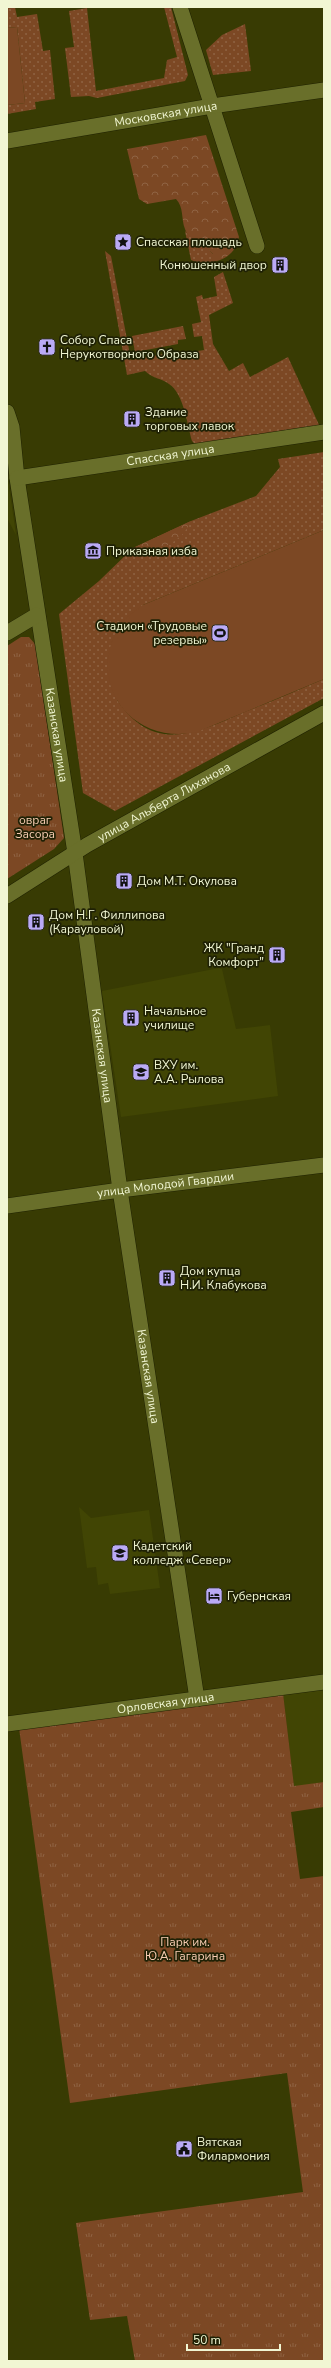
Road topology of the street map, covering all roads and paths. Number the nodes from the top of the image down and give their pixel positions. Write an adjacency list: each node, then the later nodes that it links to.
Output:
1 (180, 7): 3 (street)
2 (324, 90): 3 (street, Московская улица)
3 (212, 106): 4 (street, Московская улица); 5 (street)
4 (7, 141)
5 (257, 246)
6 (7, 412): 8 (street, Казанская улица)
7 (324, 432): 8 (street, Спасская улица)
8 (17, 478): 9 (street, Казанская улица)
9 (37, 615): 10 (street); 12 (street, Казанская улица)
10 (7, 633)
11 (323, 718): 12 (street, улица Альберта Лиханова)
12 (74, 853): 13 (street, улица Альберта Лиханова); 15 (street, Казанская улица)
13 (7, 896)
14 (324, 1166): 15 (street, улица Молодой Гвардии)
15 (120, 1190): 16 (street, улица Молодой Гвардии); 18 (street, Казанская улица)
16 (7, 1206)
17 (324, 1682): 18 (street, Орловская улица)
18 (196, 1699): 19 (street, Орловская улица)
19 (7, 1724)

